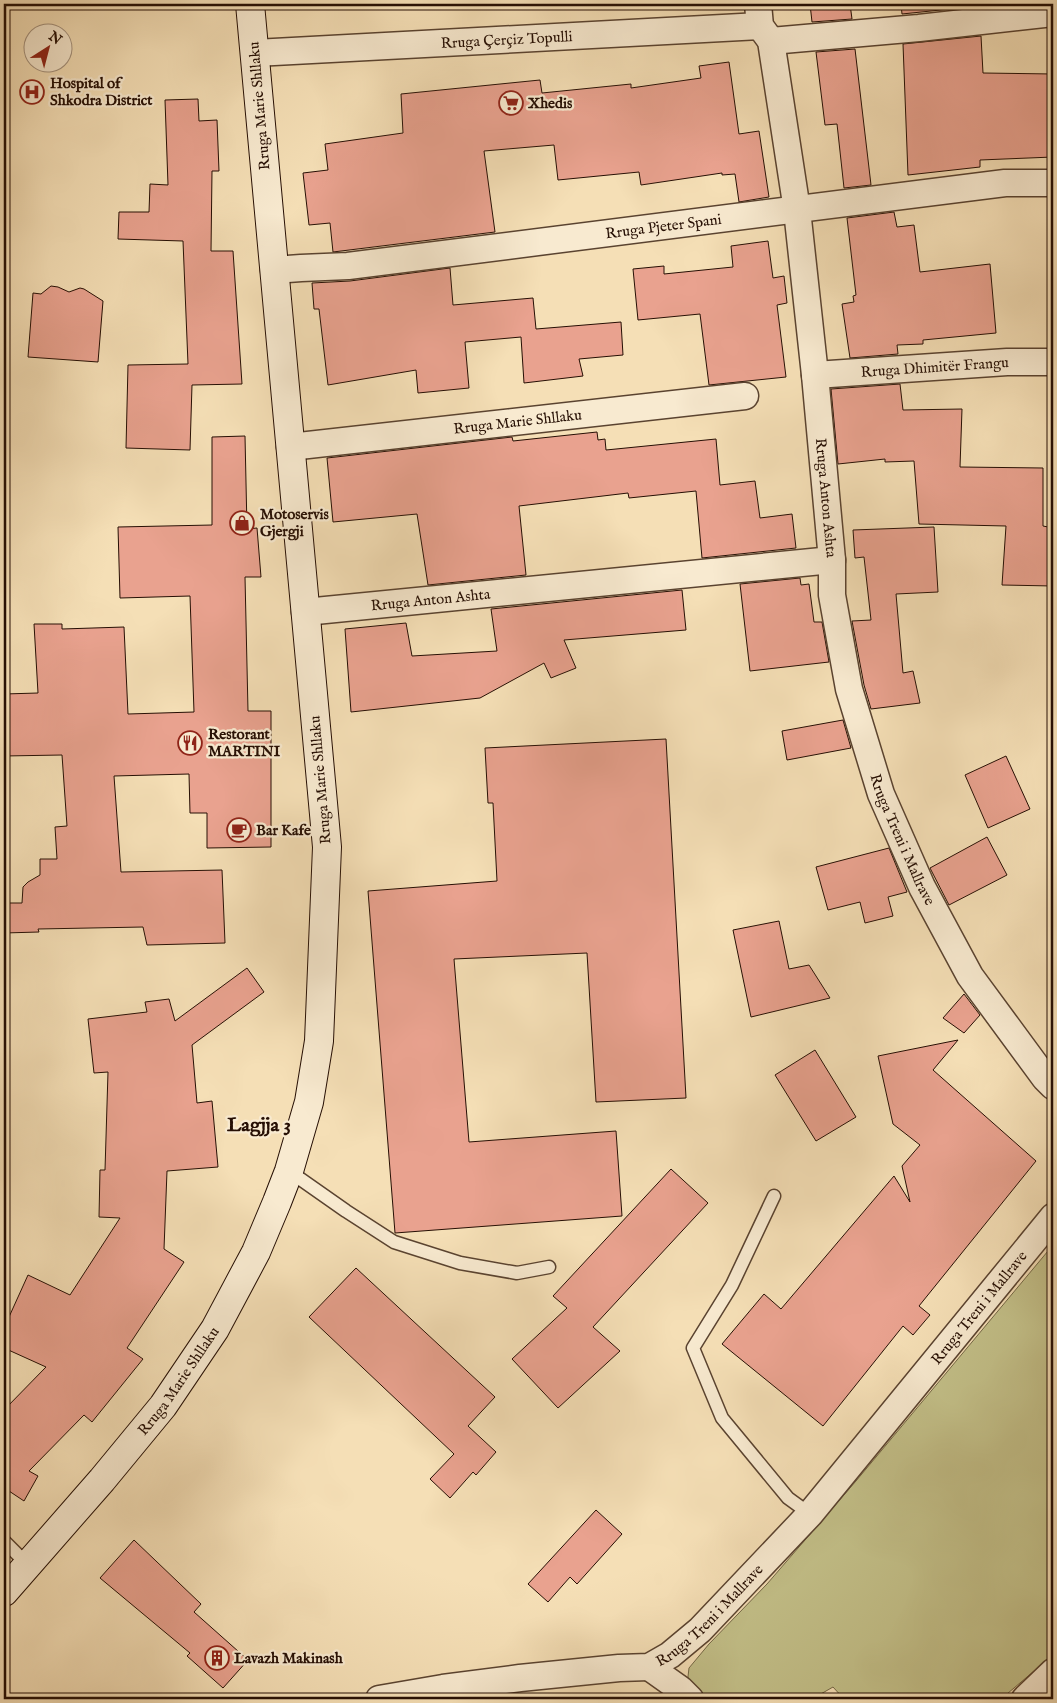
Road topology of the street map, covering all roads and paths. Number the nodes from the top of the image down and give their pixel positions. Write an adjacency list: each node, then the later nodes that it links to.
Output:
1 (250, 4): 4 (main road, Rruga Marie Shllaku)
2 (1053, 13): 3 (street, Rruga Çerçiz Topulli)
3 (763, 23): 4 (street, Rruga Çerçiz Topulli); 6 (street, Rruga Anton Ashta)
4 (254, 53): 7 (main road, Rruga Marie Shllaku)
5 (1053, 183): 6 (street, Rruga Pjeter Spani)
6 (797, 210): 7 (street, Rruga Pjeter Spani); 9 (street, Rruga Anton Ashta)
7 (274, 270): 11 (main road, Rruga Marie Shllaku)
8 (1053, 362): 9 (street, Rruga Dhimitër Frangu)
9 (815, 375): 12 (street, Rruga Anton Ashta)
10 (745, 396): 11 (street, Rruga Marie Shllaku)
11 (290, 447): 13 (main road, Rruga Marie Shllaku)
12 (832, 560): 13 (street, Rruga Anton Ashta); 14 (street, Rruga Treni i Mallrave)
13 (305, 612): 15 (main road, Rruga Marie Shllaku)
14 (1053, 1086)
15 (289, 1171): 18 (lane); 21 (main road, Rruga Marie Shllaku)
16 (774, 1196): 19 (lane)
17 (1053, 1217): 19 (street, Rruga Treni i Mallrave)
18 (549, 1267)
19 (810, 1514): 23 (street, Rruga Treni i Mallrave)
20 (4, 1541): 21 (lane)
21 (27, 1564): 22 (main road, Rruga Marie Shllaku)
22 (4, 1592)
23 (648, 1667): 25 (street, Rruga Treni i Mallrave); 26 (street)
24 (1053, 1672): 27 (street)
25 (379, 1699)
26 (690, 1699)
27 (1025, 1699)

